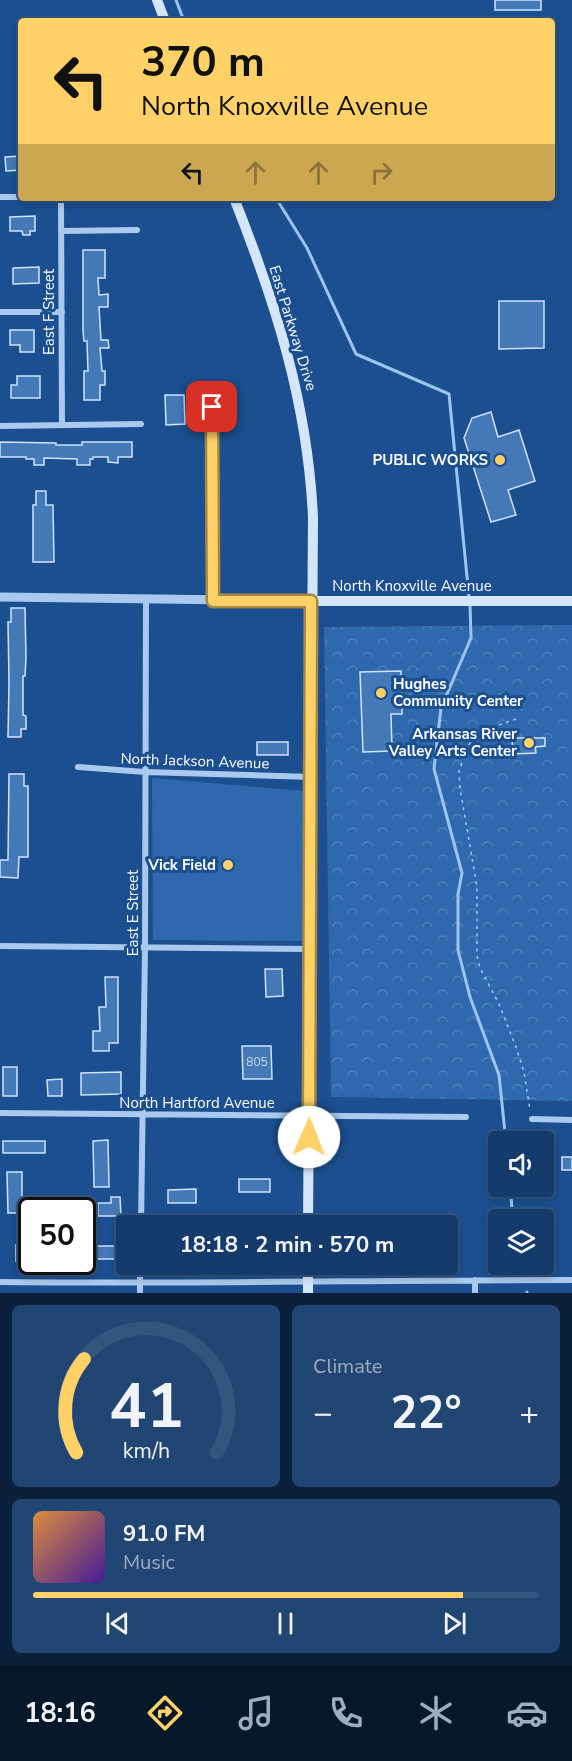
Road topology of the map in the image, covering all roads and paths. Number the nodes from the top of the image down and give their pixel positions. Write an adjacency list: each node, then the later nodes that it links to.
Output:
1 (157, 0): 2 (main road)
2 (164, 18)
3 (0, 197): 4 (street)
4 (18, 197)
5 (61, 201): 8 (street, East F Street)
6 (235, 201): 18 (main road, East Parkway Drive)
7 (137, 230): 8 (street)
8 (61, 231): 10 (street, East F Street)
9 (0, 312): 10 (street)
10 (62, 312): 13 (street, East F Street)
11 (212, 407): 17 (street)
12 (141, 424): 13 (street)
13 (62, 425): 14 (street)
14 (0, 426)
15 (0, 597): 16 (street, North Knoxville Avenue)
16 (146, 600): 17 (street, North Knoxville Avenue); 22 (street, East E Street)
17 (213, 601): 18 (street, North Knoxville Avenue)
18 (311, 601): 19 (main road, North Knoxville Avenue); 23 (main road, East Parkway Drive)
19 (572, 601)
20 (516, 719): 31 (path)
21 (78, 767): 22 (street, North Jackson Avenue)
22 (145, 772): 23 (street, North Jackson Avenue); 25 (street, East E Street)
23 (312, 777): 26 (main road, East Parkway Drive)
24 (0, 946): 25 (street)
25 (145, 947): 26 (street); 29 (street, East E Street)
26 (311, 949): 28 (main road, East Parkway Drive)
27 (0, 1113): 29 (street, North Hartford Avenue)
28 (310, 1115): 29 (street, North Hartford Avenue); 30 (street, North Hartford Avenue); 34 (main road, East Parkway Drive)
29 (142, 1116): 33 (street, East E Street)
30 (466, 1117)
31 (532, 1119): 32 (street)
32 (572, 1120)
33 (141, 1215)
34 (308, 1215)
35 (140, 1275): 41 (street)
36 (308, 1275): 37 (main road)
37 (308, 1280): 38 (street); 41 (street); 43 (main road)
38 (475, 1280): 39 (street); 44 (street)
39 (572, 1280)
40 (0, 1282): 41 (street)
41 (140, 1283): 42 (street)
42 (140, 1293)
43 (308, 1293)
44 (475, 1293)

